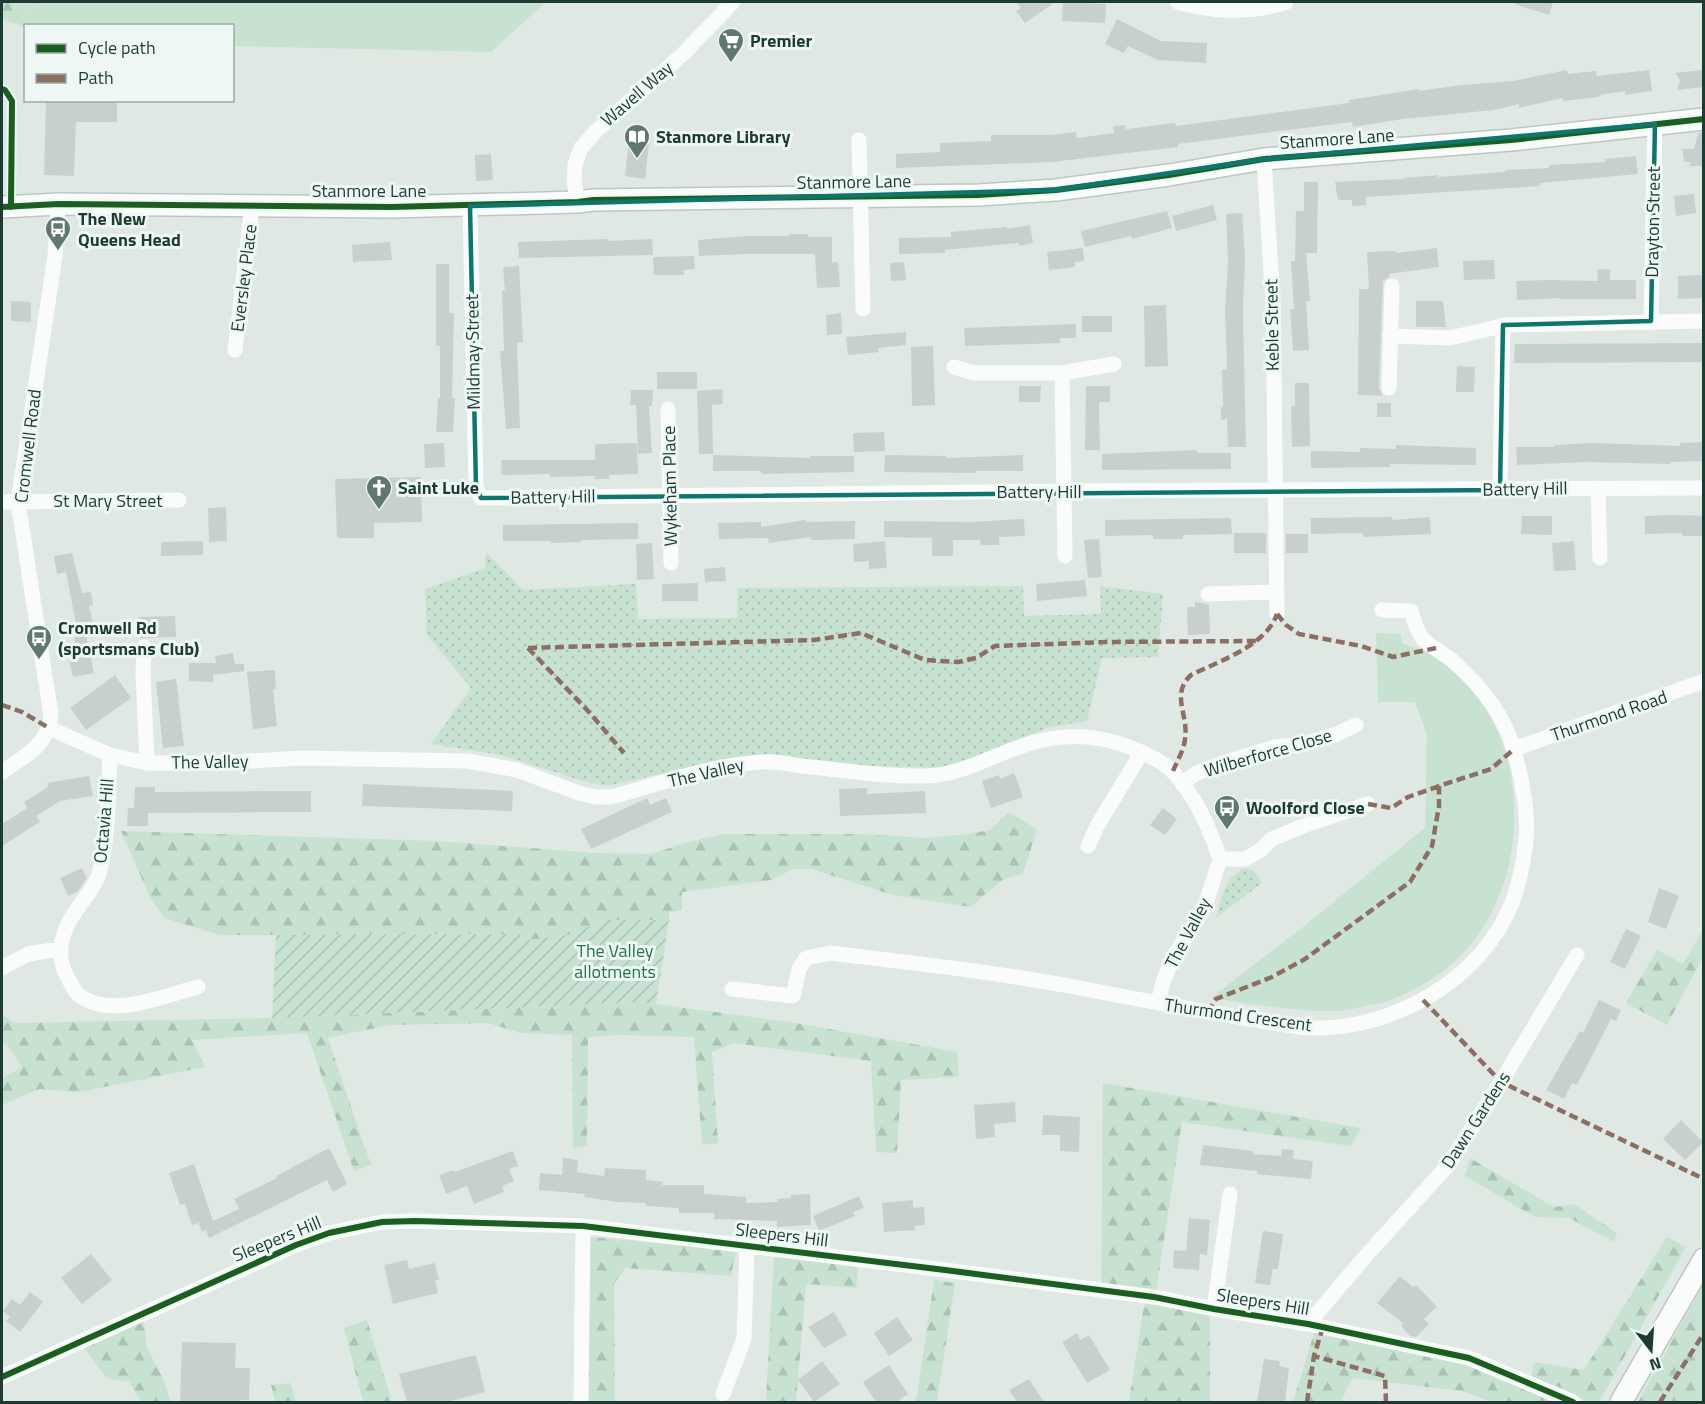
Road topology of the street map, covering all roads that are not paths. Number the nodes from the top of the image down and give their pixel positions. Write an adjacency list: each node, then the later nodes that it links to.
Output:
1 (733, 2): 9 (street, Wavell Way)
2 (1178, 2): 3 (street)
3 (1286, 2)
4 (1704, 119): 5 (street, Stanmore Lane)
5 (1655, 124): 7 (street, Stanmore Lane); 16 (street, Drayton Street)
6 (859, 140): 8 (street, Stanmore Lane)
7 (1264, 159): 8 (street, Stanmore Lane); 28 (street, Keble Street)
8 (859, 196): 9 (street, Stanmore Lane); 15 (street)
9 (578, 202): 12 (street, Stanmore Lane)
10 (58, 204): 11 (street, Stanmore Lane); 13 (street, Stanmore Lane); 35 (street, Cromwell Road)
11 (252, 206): 12 (street, Stanmore Lane); 20 (street, Eversley Place)
12 (470, 206): 32 (street, Mildmay Street)
13 (2, 207)
14 (1392, 286): 19 (street)
15 (863, 309)
16 (1651, 321): 17 (street); 18 (street)
17 (1704, 321)
18 (1503, 325): 19 (street); 29 (street)
19 (1390, 336): 24 (street)
20 (235, 350)
21 (1114, 364): 23 (street)
22 (954, 367): 23 (street)
23 (1062, 373): 30 (street)
24 (1389, 388)
25 (669, 409): 31 (street, Wykeham Place)
26 (1598, 488): 27 (street, Battery Hill); 29 (street, Battery Hill); 37 (street)
27 (1704, 488)
28 (1275, 490): 29 (street, Battery Hill); 30 (street, Battery Hill); 39 (street, Keble Street)
29 (1500, 490)
30 (1065, 491): 31 (street, Battery Hill); 36 (street)
31 (670, 495): 32 (street, Battery Hill); 38 (street, Wykeham Place)
32 (481, 498)
33 (179, 500): 35 (street, St Mary Street)
34 (2, 502): 35 (street, St Mary Street)
35 (18, 502): 46 (street, Cromwell Road)
36 (1065, 556)
37 (1600, 558)
38 (671, 563)
39 (1276, 592): 40 (street); 42 (street, Keble Street)
40 (1208, 594)
41 (1382, 610): 47 (street, Thurmond Crescent)
42 (1277, 614)
43 (144, 647): 50 (street)
44 (1704, 681): 47 (street, Thurmond Road)
45 (1356, 726): 52 (street, Wilberforce Close)
46 (49, 728): 49 (street, The Valley); 51 (street)
47 (1514, 749): 61 (street, Thurmond Crescent)
48 (1142, 752): 50 (street, The Valley); 52 (street, The Valley); 54 (street)
49 (110, 755): 50 (street, The Valley); 56 (street, Octavia Hill)
50 (147, 763)
51 (2, 772)
52 (1182, 784): 55 (street, The Valley)
53 (1368, 804): 55 (street)
54 (1088, 846)
55 (1220, 859): 61 (street, The Valley)
56 (59, 949): 58 (street); 59 (street)
57 (1576, 955): 67 (street, Dawn Gardens)
58 (2, 968)
59 (198, 987)
60 (732, 989): 61 (street, Thurmond Crescent)
61 (1158, 1003)
62 (1230, 1194): 66 (street)
63 (583, 1226): 64 (street, Sleepers Hill); 68 (street, Sleepers Hill); 70 (street)
64 (747, 1245): 66 (street, Sleepers Hill); 69 (street)
65 (1704, 1258): 72 (street)
66 (1214, 1309): 67 (street, Sleepers Hill)
67 (1308, 1324): 71 (street, Sleepers Hill)
68 (2, 1377)
69 (723, 1394)
70 (581, 1402)
71 (1573, 1402)
72 (1621, 1402)

